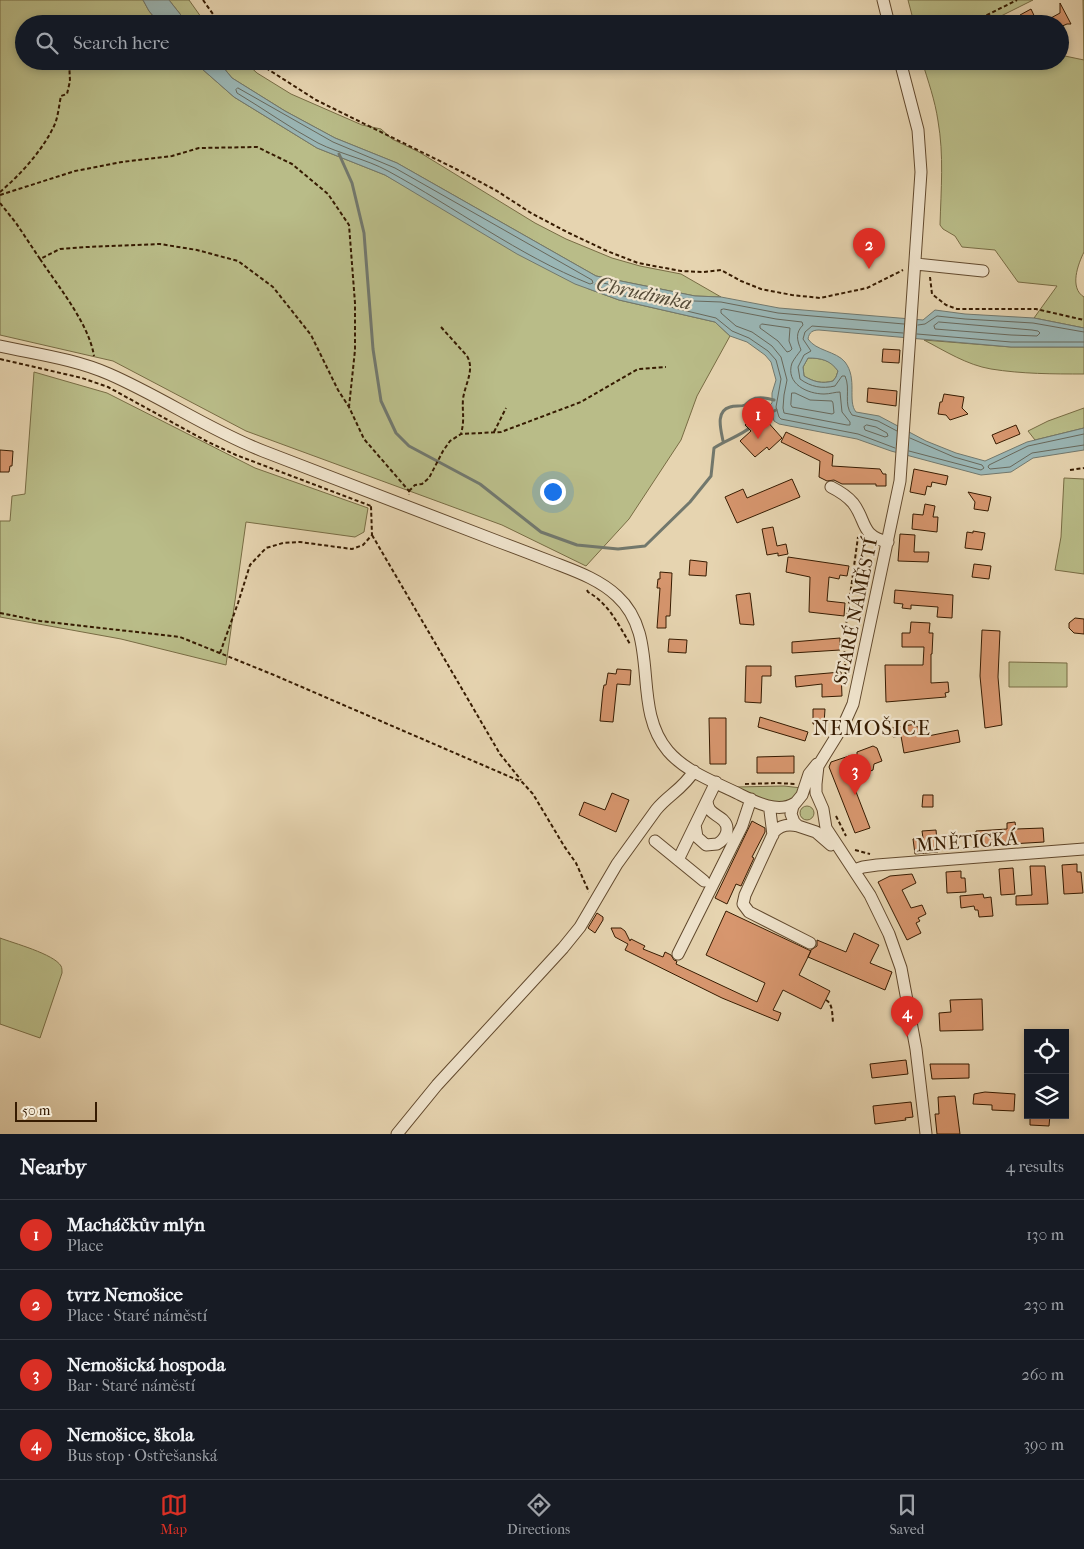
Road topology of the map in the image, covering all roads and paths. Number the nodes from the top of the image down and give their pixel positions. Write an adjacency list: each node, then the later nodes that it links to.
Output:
1 (203, 0): 4 (path)
2 (883, 0): 5 (street)
3 (1017, 0): 6 (path)
4 (214, 15)
5 (887, 15)
6 (986, 15)
7 (69, 70): 10 (path)
8 (269, 70): 13 (path)
9 (903, 70): 13 (street)
10 (0, 194): 22 (path)
11 (0, 203): 12 (path)
12 (40, 259): 21 (path); 22 (path)
13 (916, 264): 14 (street); 34 (street, STARÉ NÁMĚSTÍ)
14 (983, 271)
15 (930, 276): 16 (path)
16 (1084, 320)
17 (441, 326): 25 (path)
18 (0, 346): 21 (street)
19 (0, 359): 31 (path)
20 (666, 367): 24 (path)
21 (96, 369): 29 (street)
22 (349, 407): 25 (path)
23 (506, 408): 24 (path)
24 (494, 432): 25 (path)
25 (461, 434)
26 (1084, 468): 27 (path)
27 (1070, 470)
28 (830, 487): 32 (street)
29 (374, 493): 31 (path); 41 (street)
30 (378, 505): 31 (path)
31 (371, 506): 33 (path)
32 (864, 526): 34 (street); 39 (path)
33 (372, 535): 38 (path); 42 (path)
34 (888, 542): 40 (street, STARÉ NÁMĚSTÍ)
35 (585, 584): 37 (path)
36 (0, 614): 38 (path)
37 (632, 649)
38 (220, 653): 42 (path)
39 (846, 683)
40 (827, 751): 44 (street, STARÉ NÁMĚSTÍ); 49 (street, STARÉ NÁMĚSTÍ)
41 (694, 771): 43 (street); 59 (street)
42 (522, 782): 59 (path)
43 (716, 782): 45 (street); 47 (street)
44 (806, 786): 45 (path); 48 (street, STARÉ NÁMĚSTÍ)
45 (730, 789): 46 (street)
46 (750, 799): 48 (street); 50 (street); 61 (street)
47 (707, 801): 51 (street); 51 (street)
48 (796, 802): 49 (street); 52 (street)
49 (822, 808): 52 (street); 57 (street, STARÉ NÁMĚSTÍ)
50 (770, 811): 52 (street); 53 (street)
51 (696, 825): 56 (street)
52 (800, 827): 53 (street); 57 (street)
53 (773, 834): 60 (street)
54 (655, 841): 56 (street)
55 (1084, 849): 57 (street, MNĚTICKÁ)
56 (678, 860): 58 (street)
57 (850, 866): 65 (street)
58 (704, 881)
59 (594, 903): 64 (street)
60 (810, 942)
61 (678, 954)
62 (826, 1000): 63 (path)
63 (833, 1022)
64 (397, 1134)
65 (926, 1134)

